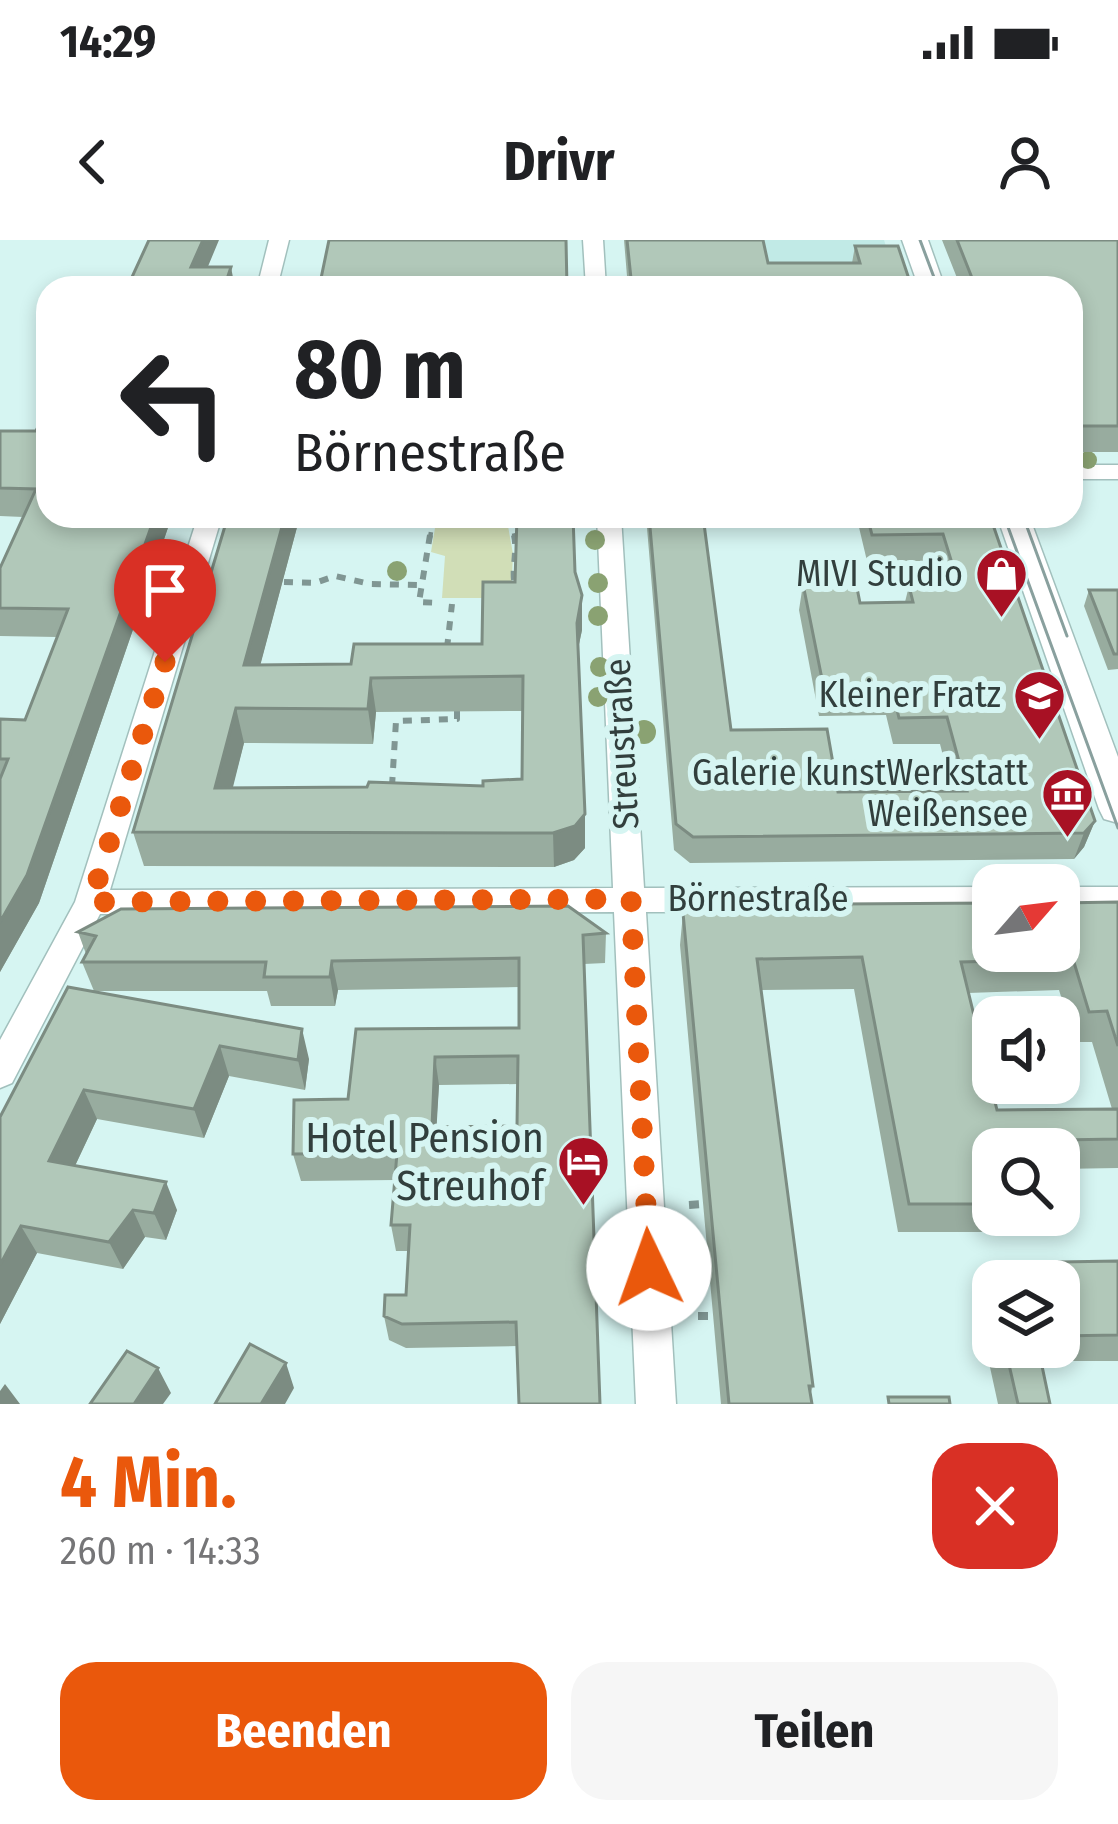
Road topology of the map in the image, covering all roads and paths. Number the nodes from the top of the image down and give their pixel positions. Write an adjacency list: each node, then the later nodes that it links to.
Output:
1 (278, 240): 4 (street)
2 (593, 240): 5 (street)
3 (915, 240): 6 (street)
4 (270, 276)
5 (595, 276)
6 (928, 276)
7 (1083, 472): 8 (street)
8 (1118, 472)
9 (206, 528): 27 (street)
10 (431, 528): 15 (path)
11 (513, 528): 18 (path)
12 (610, 528): 23 (street, Streustraße)
13 (1017, 528): 22 (street)
14 (284, 582): 15 (path)
15 (420, 584): 16 (path)
16 (440, 603)
17 (452, 604): 19 (path)
18 (515, 604)
19 (446, 662)
20 (458, 701): 21 (path)
21 (392, 792)
22 (1118, 809)
23 (631, 899): 24 (street, Börnestraße); 27 (street, Börnestraße); 33 (street, Streustraße)
24 (972, 899)
25 (1080, 899): 26 (street)
26 (1118, 899)
27 (91, 902): 28 (street)
28 (0, 1073)
29 (689, 1204): 30 (path)
30 (703, 1204)
31 (698, 1316): 32 (path)
32 (713, 1316)
33 (656, 1404)

